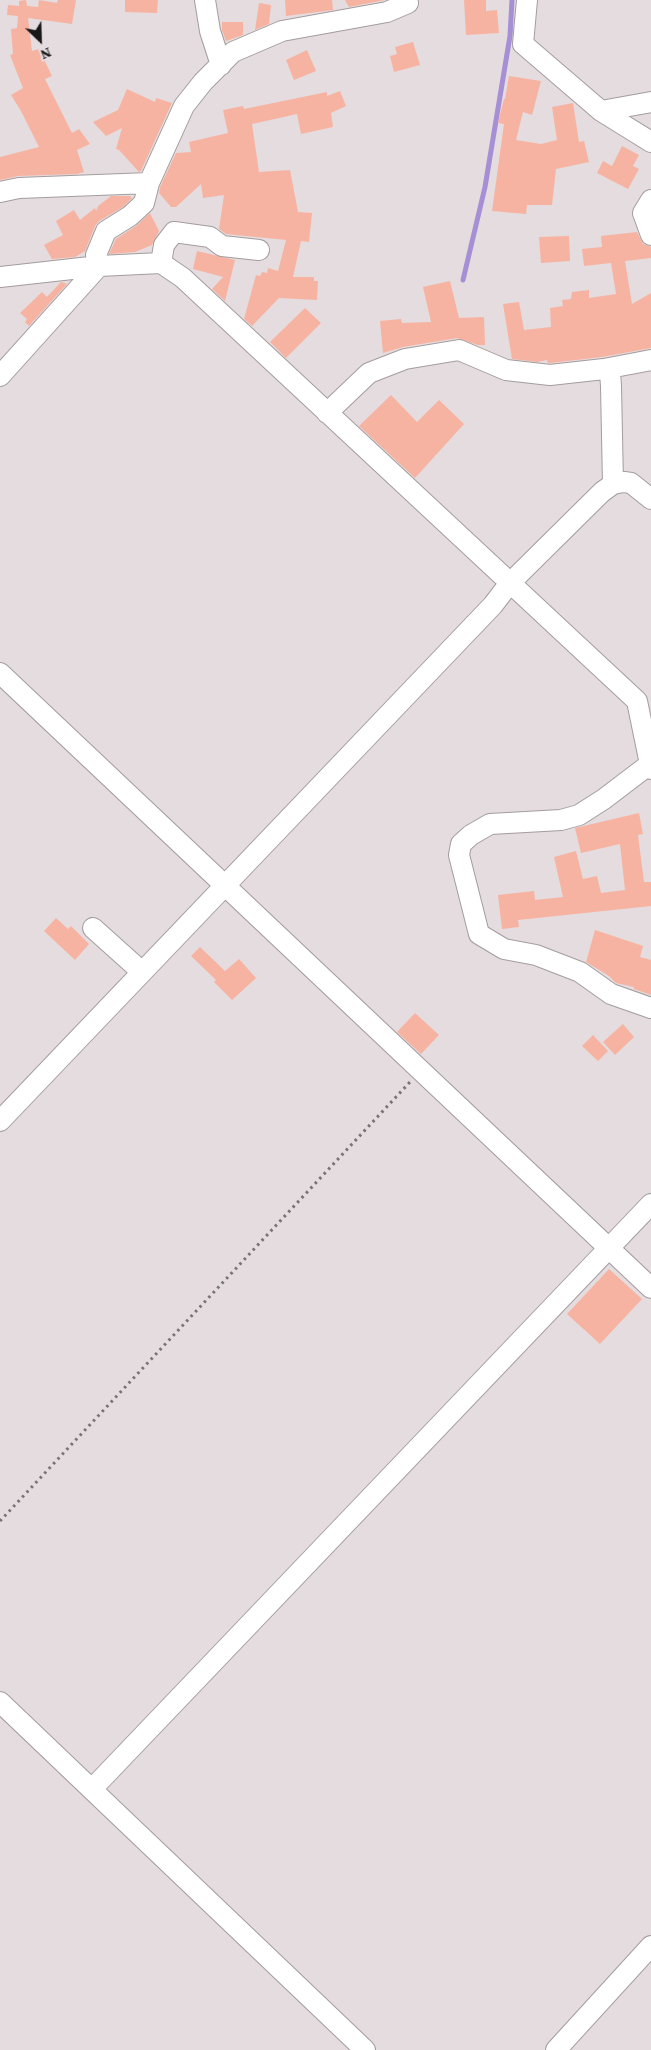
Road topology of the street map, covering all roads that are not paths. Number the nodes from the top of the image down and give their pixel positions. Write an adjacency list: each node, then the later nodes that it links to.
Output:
1 (205, 0): 4 (street)
2 (407, 0): 4 (street)
3 (527, 0): 6 (street)
4 (221, 65): 8 (street)
5 (651, 102): 6 (street)
6 (601, 111): 7 (street)
7 (651, 142)
8 (150, 183): 9 (street); 14 (street)
9 (0, 192)
10 (651, 200): 11 (street)
11 (651, 236)
12 (258, 250): 13 (street)
13 (161, 263): 14 (street); 19 (street)
14 (99, 266): 15 (street); 18 (street)
15 (0, 277)
16 (651, 360): 17 (street)
17 (604, 369): 19 (street); 20 (street)
18 (0, 376)
19 (327, 413): 22 (street)
20 (614, 484): 21 (street); 22 (street)
21 (651, 499)
22 (509, 584): 24 (street); 25 (street)
23 (0, 673): 25 (street)
24 (650, 767): 28 (street)
25 (225, 884): 27 (street); 31 (street)
26 (93, 928): 27 (street)
27 (142, 972): 29 (street)
28 (651, 1008)
29 (0, 1121)
30 (651, 1204): 31 (street)
31 (608, 1249): 32 (street); 34 (street)
32 (651, 1288)
33 (0, 1702): 34 (street)
34 (92, 1789): 36 (street)
35 (651, 1946): 37 (street)
36 (365, 2050)
37 (556, 2050)

